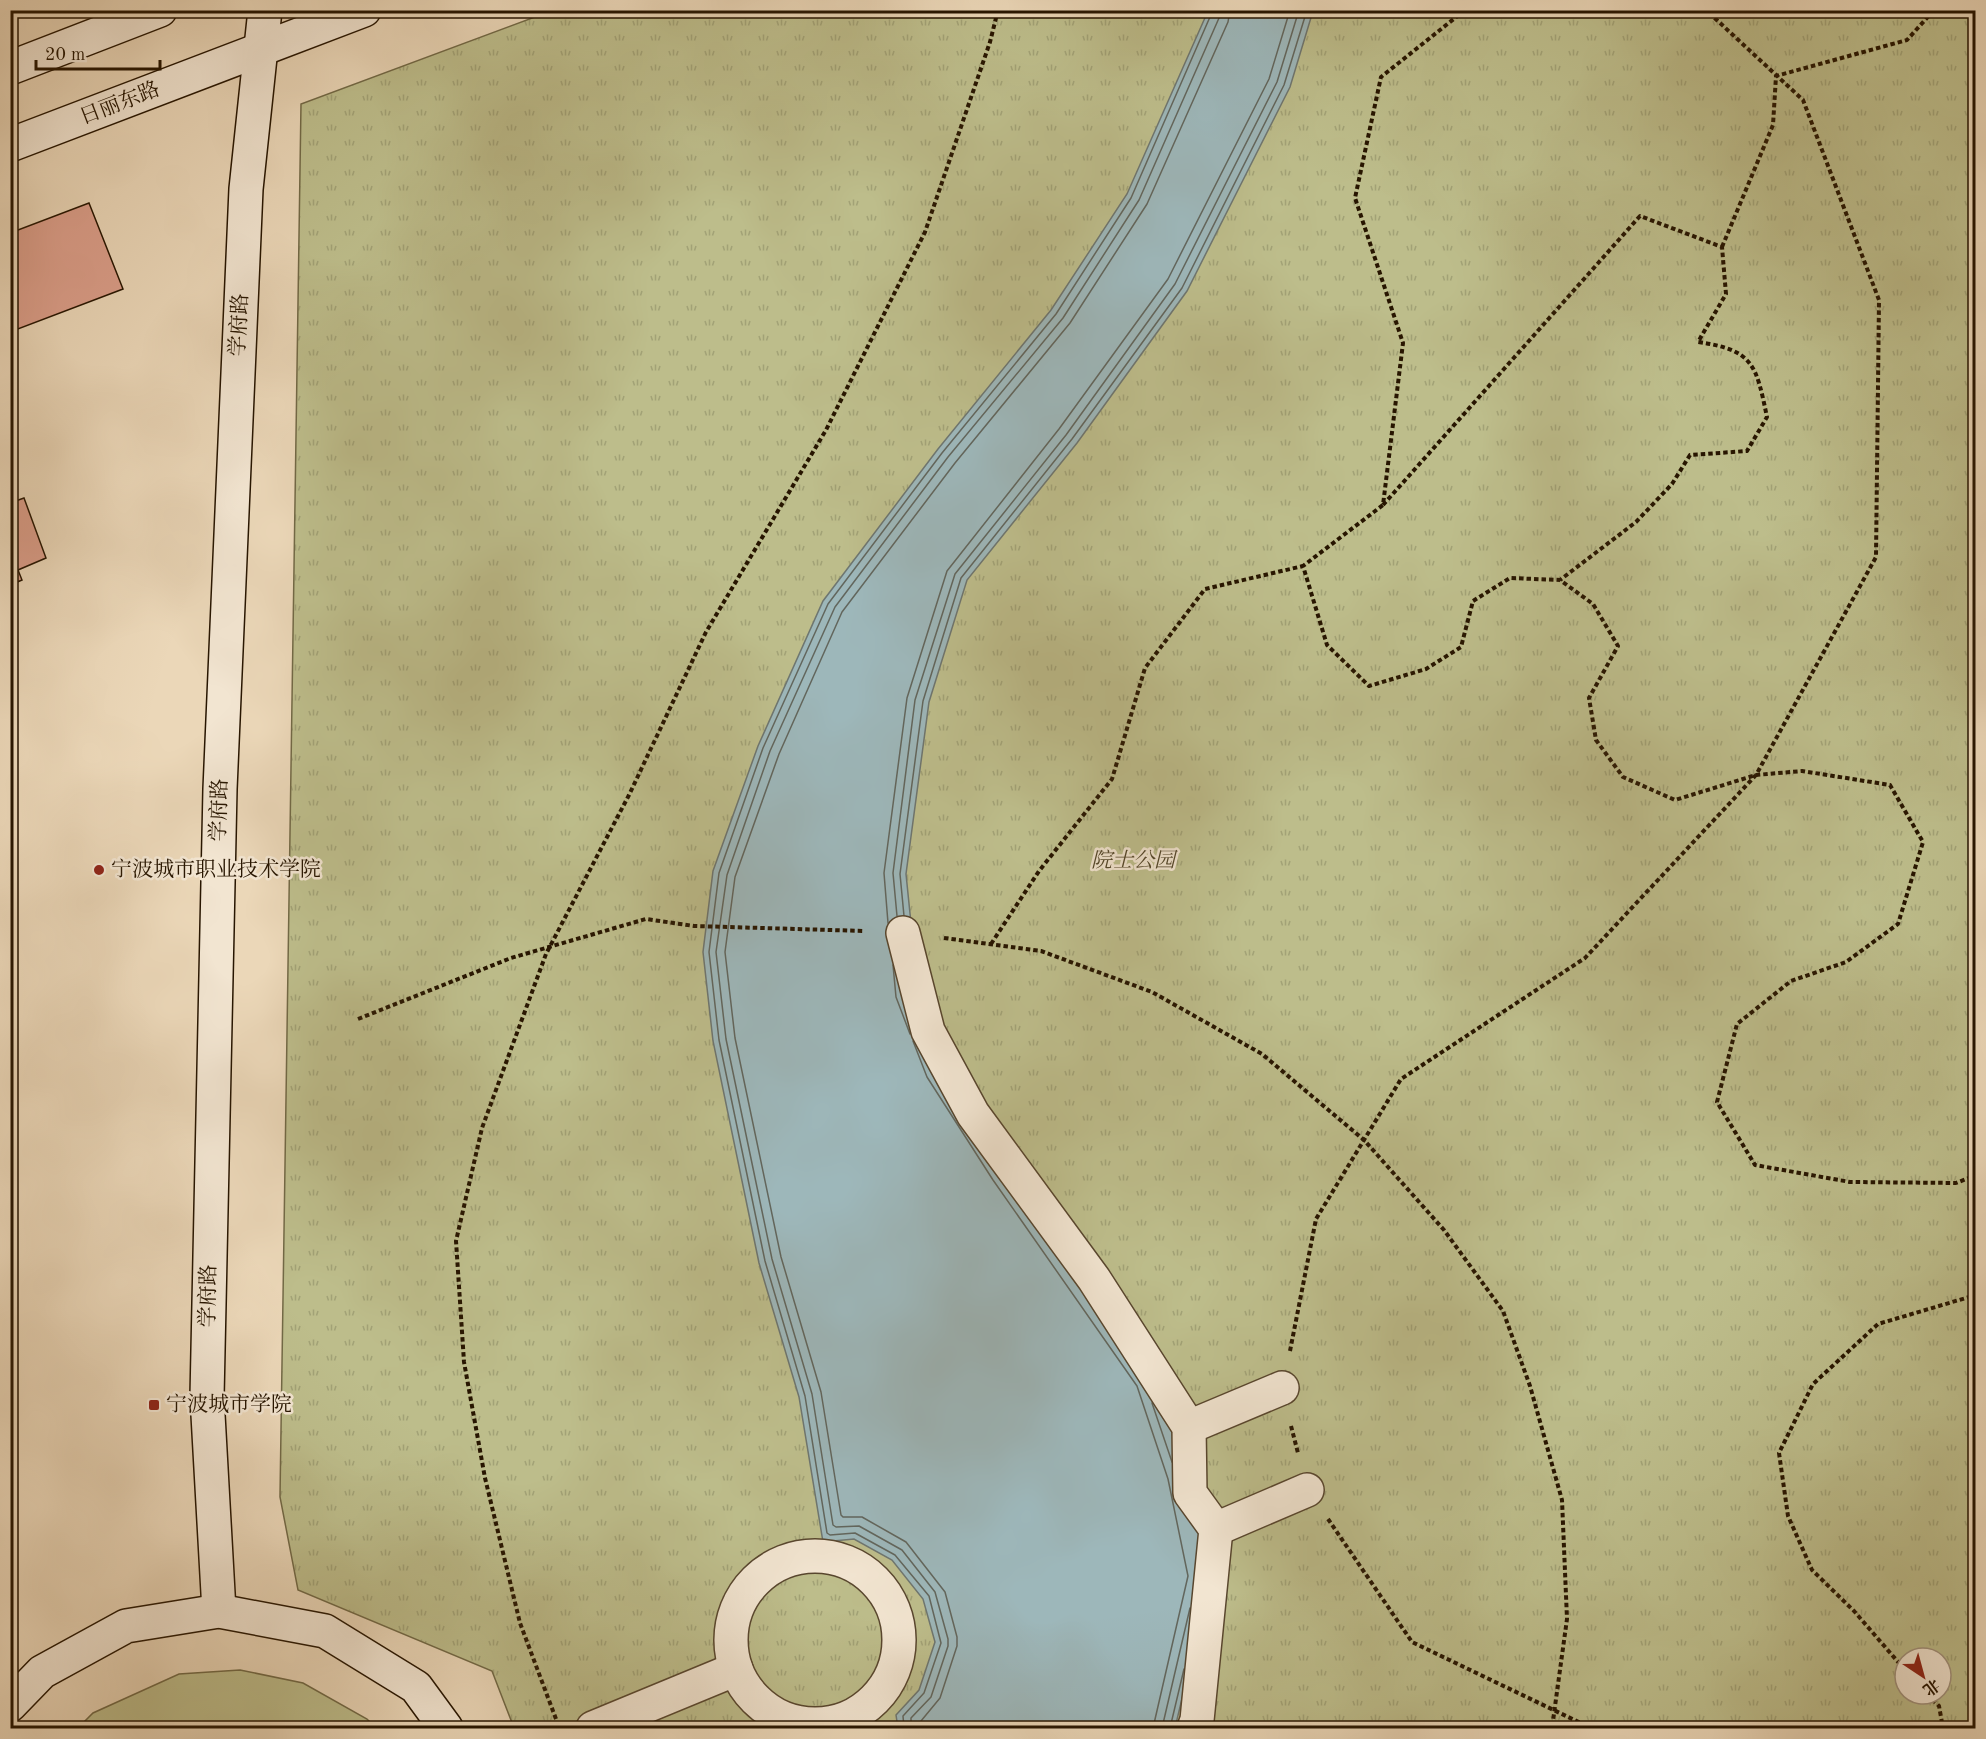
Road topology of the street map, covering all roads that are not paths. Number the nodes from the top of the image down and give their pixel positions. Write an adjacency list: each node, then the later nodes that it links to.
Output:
1 (160, 10): 5 (street)
2 (265, 10): 4 (street, 学府路)
3 (364, 10): 4 (street, 日丽东路)
4 (261, 50): 6 (street, 日丽东路); 12 (street, 学府路)
5 (10, 68)
6 (10, 145)
7 (890, 932): 9 (street)
8 (1282, 1388): 9 (street)
9 (1189, 1427): 11 (street)
10 (1307, 1490): 11 (street)
11 (1216, 1529): 17 (street)
12 (219, 1611): 14 (street); 15 (street)
13 (736, 1669): 13 (street); 16 (street)
14 (10, 1705)
15 (446, 1728)
16 (593, 1728)
17 (1194, 1728)

